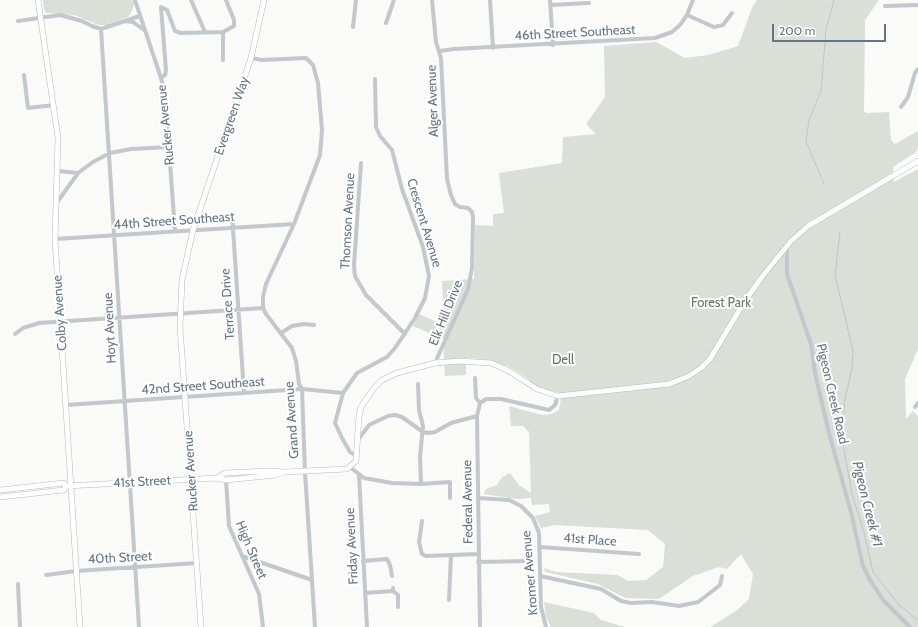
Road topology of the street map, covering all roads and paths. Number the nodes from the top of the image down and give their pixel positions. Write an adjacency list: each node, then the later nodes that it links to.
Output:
1 (38, 0): 20 (main road, Colby Avenue)
2 (135, 0): 19 (street, Rucker Avenue)
3 (191, 0): 27 (street)
4 (226, 0): 28 (street)
5 (264, 0): 32 (main road, Evergreen Way)
6 (356, 0): 24 (street)
7 (394, 0): 23 (street)
8 (432, 0): 31 (street, Alger Avenue)
9 (490, 0): 30 (street)
10 (550, 0): 14 (street)
11 (693, 0): 18 (street, 46th Street Southeast)
12 (916, 0): 15 (street)
13 (588, 3): 14 (street)
14 (550, 5): 29 (street)
15 (917, 5): 16 (street)
16 (885, 6)
17 (732, 13): 18 (street)
18 (687, 15): 29 (street, 46th Street Southeast)
19 (140, 16): 22 (street); 26 (street, Rucker Avenue)
20 (41, 17): 21 (street); 25 (street); 38 (main road, Colby Avenue)
21 (18, 21)
22 (123, 21): 25 (street); 26 (street)
23 (386, 23)
24 (353, 27)
25 (100, 29): 41 (street, Hoyt Avenue)
26 (145, 32): 36 (street, Rucker Avenue)
27 (205, 32): 28 (street); 36 (street)
28 (223, 32): 33 (street)
29 (553, 45): 30 (street, 46th Street Southeast)
30 (493, 48): 31 (street, 46th Street Southeast)
31 (440, 51): 55 (street, Alger Avenue)
32 (252, 58): 48 (street); 50 (main road, Evergreen Way)
33 (224, 60)
34 (918, 69): 39 (street)
35 (24, 75): 38 (street)
36 (161, 78): 40 (street, Rucker Avenue)
37 (375, 79): 64 (street, Crescent Avenue)
38 (54, 105): 44 (main road, Colby Avenue)
39 (901, 107)
40 (170, 147): 41 (street); 51 (street, Rucker Avenue)
41 (110, 153): 45 (street); 52 (street, Hoyt Avenue)
42 (918, 161): 54 (main road)
43 (360, 162): 64 (street, Thomson Avenue)
44 (58, 171): 45 (street); 46 (main road, Colby Avenue)
45 (78, 173): 46 (street)
46 (55, 204): 53 (main road, Colby Avenue)
47 (232, 214): 49 (street, Terrace Drive)
48 (294, 224): 49 (street, 44th Street Southeast); 56 (street)
49 (234, 227): 50 (street, 44th Street Southeast); 57 (street, Terrace Drive)
50 (193, 230): 51 (street, 44th Street Southeast); 58 (main road, Rucker Avenue)
51 (175, 231): 52 (street, 44th Street Southeast)
52 (114, 236): 53 (street, 44th Street Southeast); 59 (street, Hoyt Avenue)
53 (55, 239): 60 (main road, Colby Avenue)
54 (787, 245): 71 (main road); 124 (street, Pigeon Creek Road)
55 (472, 268): 65 (street, Elk Hill Drive)
56 (263, 308): 57 (street); 62 (street, Grand Avenue)
57 (238, 310): 58 (street); 69 (street, Terrace Drive)
58 (180, 314): 59 (street); 72 (main road, Rucker Avenue)
59 (120, 318): 60 (street); 73 (street, Hoyt Avenue)
60 (60, 321): 63 (street); 75 (main road, Colby Avenue)
61 (314, 325): 62 (street)
62 (281, 333): 68 (street, Grand Avenue)
63 (15, 334)
64 (405, 334): 70 (street, Crescent Avenue)
65 (435, 363): 71 (main road); 78 (main road)
66 (475, 378): 74 (street, Federal Avenue)
67 (418, 384): 77 (street)
68 (302, 389): 69 (street, 42nd Street Southeast); 70 (street, 42nd Street Southeast); 81 (street, Grand Avenue)
69 (244, 393): 72 (street, 42nd Street Southeast)
70 (343, 393): 79 (street, Crescent Avenue)
71 (558, 396): 74 (street)
72 (185, 397): 73 (street, 42nd Street Southeast); 85 (main road, Rucker Avenue)
73 (124, 402): 75 (street, 42nd Street Southeast); 87 (street, Hoyt Avenue)
74 (480, 403): 76 (street, Federal Avenue)
75 (66, 406): 89 (main road, Colby Avenue)
76 (477, 416): 77 (street); 93 (street, Federal Avenue)
77 (423, 432): 78 (street); 88 (street)
78 (357, 443): 79 (main road)
79 (357, 456): 80 (main road)
80 (350, 467): 81 (main road, 41st Street); 83 (street)
81 (305, 472): 82 (main road, 41st Street); 110 (street, Grand Avenue)
82 (250, 475): 84 (main road, 41st Street); 86 (main road, 41st Street)
83 (359, 475): 88 (street); 101 (street, Friday Avenue)
84 (217, 478): 85 (main road, 41st Street); 86 (main road, 41st Street)
85 (192, 480): 87 (main road, 41st Street); 103 (main road, Rucker Avenue)
86 (226, 480): 99 (street, High Street)
87 (129, 483): 89 (main road, 41st Street); 104 (street, Hoyt Avenue)
88 (421, 484): 92 (street)
89 (68, 486): 90 (main road, 41st Street); 91 (main road, 41st Street); 105 (main road, Colby Avenue)
90 (0, 490)
91 (0, 497)
92 (450, 498)
93 (478, 498): 95 (street, Kromer Avenue); 96 (street, Federal Avenue)
94 (422, 521): 98 (street)
95 (540, 547): 97 (street, 41st Place); 108 (street, Kromer Avenue)
96 (478, 554): 98 (street); 102 (street, Federal Avenue)
97 (639, 554)
98 (451, 555): 113 (street)
99 (242, 556): 110 (street); 119 (street, High Street)
100 (528, 560): 102 (street)
101 (363, 561): 107 (street); 112 (street, Friday Avenue)
102 (478, 562): 122 (street, Federal Avenue)
103 (197, 564): 104 (street, 40th Street); 118 (main road, Rucker Avenue)
104 (135, 567): 105 (street, 40th Street); 117 (street, Hoyt Avenue)
105 (76, 571): 106 (street, 40th Street); 116 (main road, Colby Avenue)
106 (46, 575)
107 (392, 576)
108 (540, 576): 109 (street); 123 (street, Kromer Avenue)
109 (722, 576)
110 (312, 580): 120 (street, Grand Avenue)
111 (18, 584): 115 (street)
112 (365, 593): 114 (street); 121 (street, Friday Avenue)
113 (449, 600)
114 (398, 607)
115 (20, 627)
116 (80, 627)
117 (139, 627)
118 (201, 627)
119 (263, 627)
120 (315, 627)
121 (367, 627)
122 (480, 627)
123 (546, 627)
124 (910, 627)

